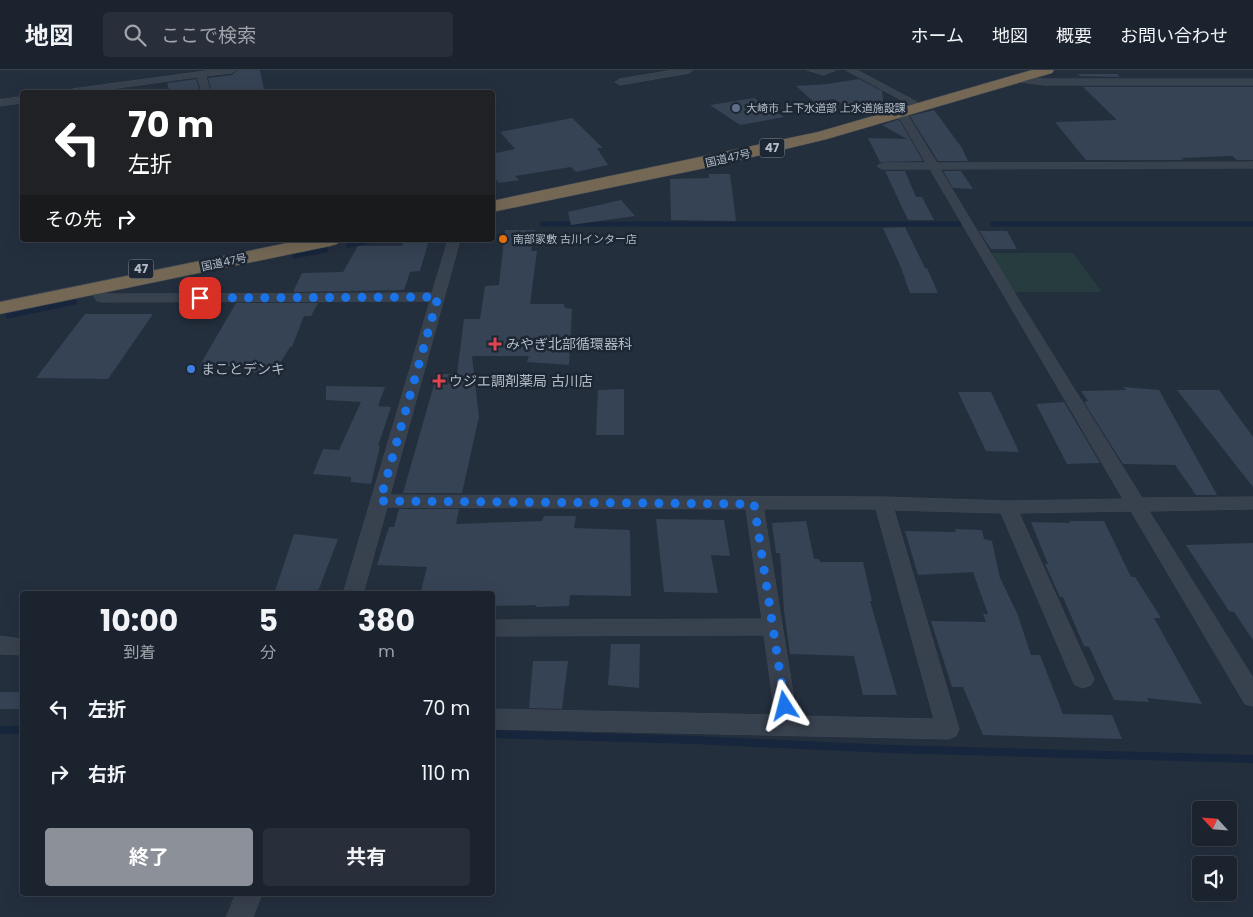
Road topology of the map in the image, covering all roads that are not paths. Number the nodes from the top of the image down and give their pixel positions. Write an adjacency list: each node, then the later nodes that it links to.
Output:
1 (232, 70): 8 (street)
2 (689, 70): 10 (street)
3 (811, 70): 4 (street)
4 (832, 70)
5 (850, 70): 15 (street)
6 (1047, 70): 9 (highway, 国道47号 / 47)
7 (168, 74): 8 (street); 12 (street)
8 (201, 74): 13 (street)
9 (1018, 75): 11 (street); 15 (highway, 国道47号 / 47); 17 (highway, 国道47号 / 47)
10 (620, 82)
11 (1253, 82)
12 (84, 90)
13 (205, 90)
14 (20, 100): 16 (street)
15 (912, 102): 21 (highway, 国道47号 / 47)
16 (0, 103)
17 (896, 115): 18 (street); 22 (highway, 国道47号 / 47)
18 (932, 165): 19 (street); 20 (street); 34 (street)
19 (882, 166)
20 (1253, 166)
21 (495, 197)
22 (495, 205)
23 (272, 242): 27 (highway, 国道47号 / 47)
24 (320, 242): 26 (highway, 国道47号 / 47)
25 (453, 242): 28 (street)
26 (95, 288): 28 (street); 29 (highway, 国道47号 / 47)
27 (0, 297)
28 (438, 297): 30 (street)
29 (0, 308)
30 (380, 501): 33 (street); 36 (street)
31 (883, 503): 33 (street); 35 (street); 44 (street)
32 (1253, 503): 34 (street)
33 (754, 504): 37 (street)
34 (1137, 504): 35 (street); 42 (street)
35 (1007, 507): 41 (street)
36 (354, 591)
37 (773, 627): 38 (street); 44 (street)
38 (495, 628)
39 (0, 645): 40 (street)
40 (20, 647)
41 (1083, 679)
42 (1253, 697)
43 (495, 719): 44 (street)
44 (788, 726)
45 (248, 896): 46 (street)
46 (240, 917)

